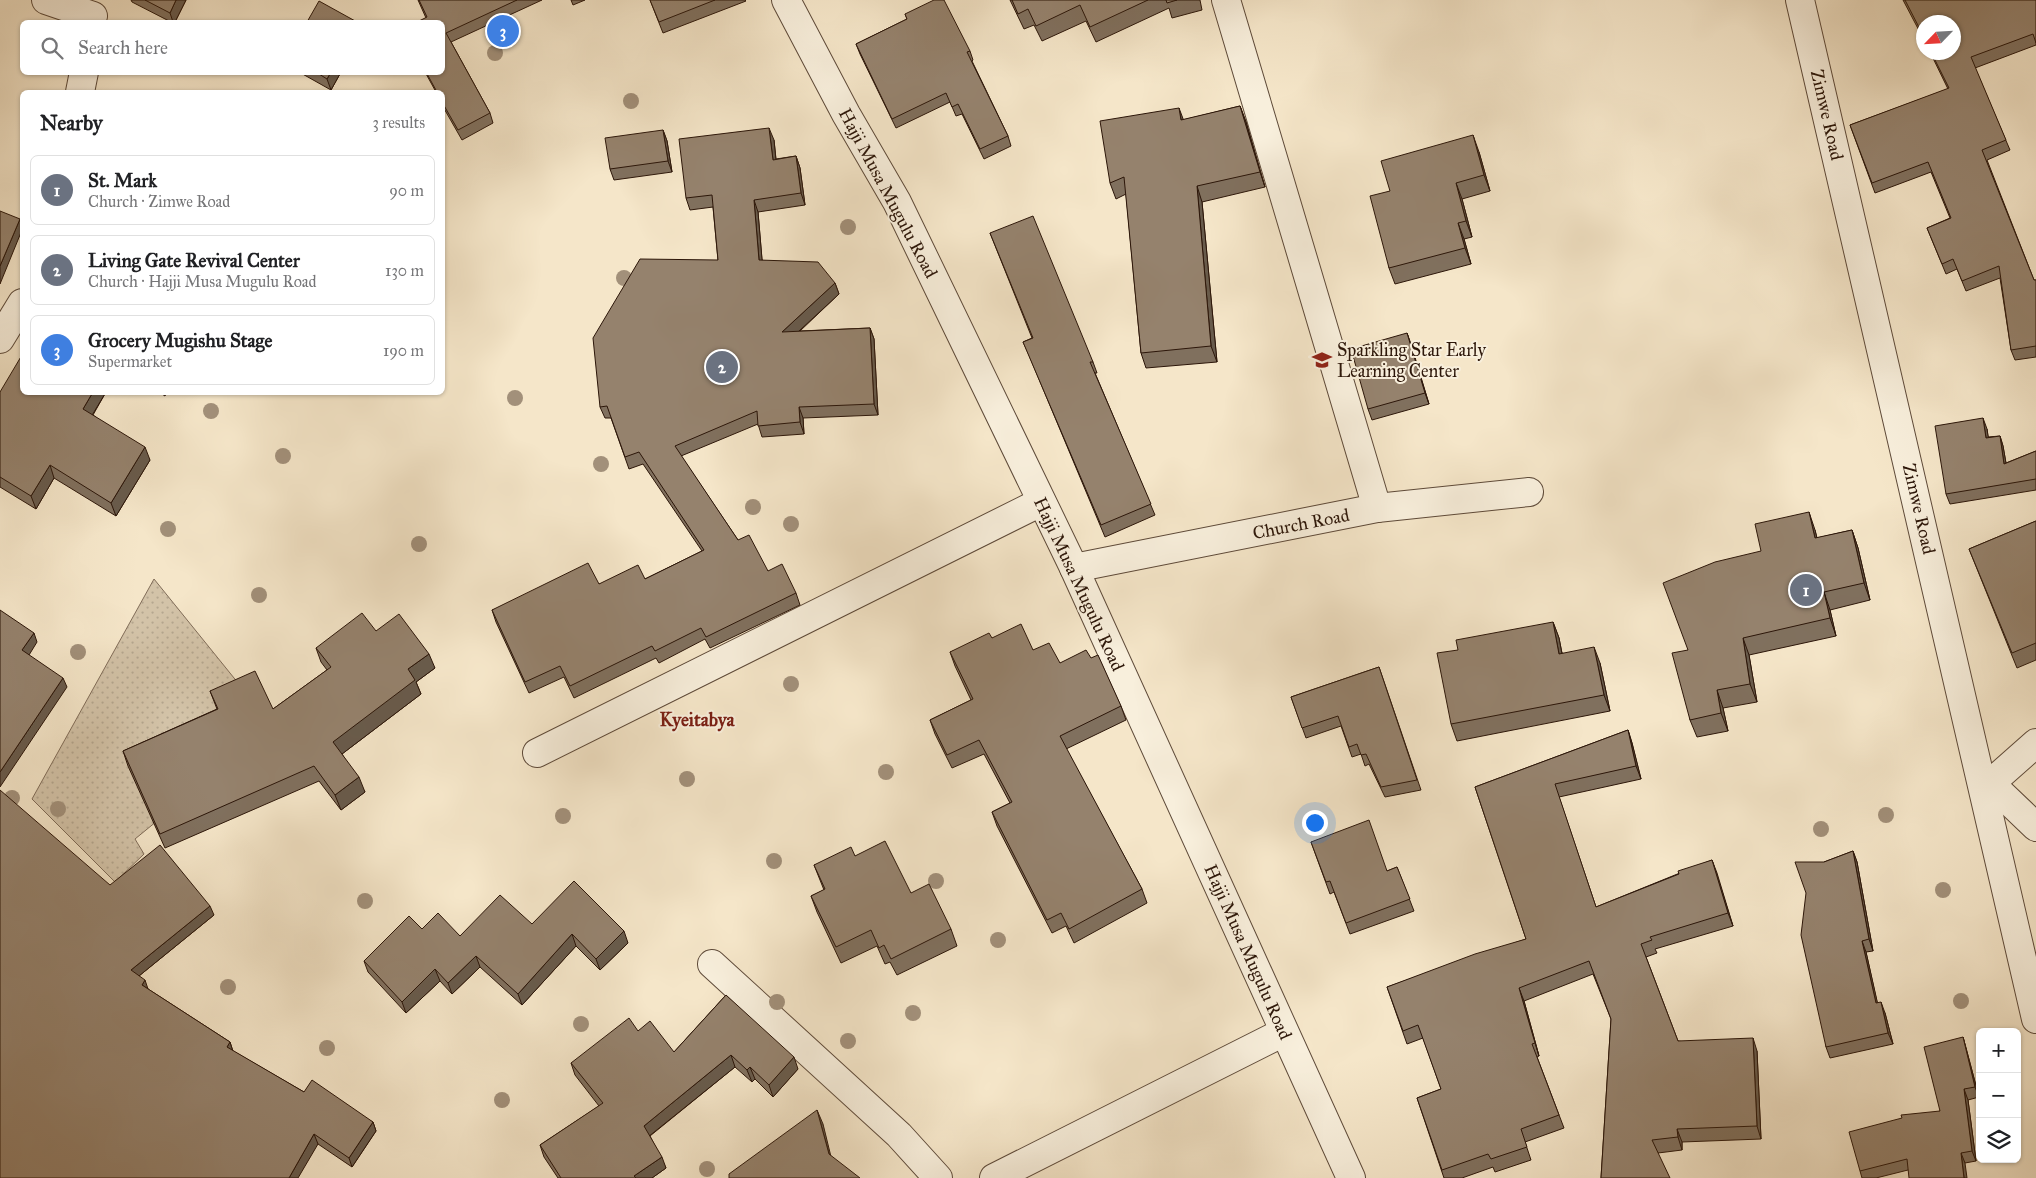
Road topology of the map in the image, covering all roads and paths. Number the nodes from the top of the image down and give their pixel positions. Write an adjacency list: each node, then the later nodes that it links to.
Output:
1 (46, 0): 5 (street)
2 (786, 0): 11 (street, Hajji Musa Mugulu Road)
3 (1226, 0): 12 (street)
4 (1800, 0): 16 (street, Zimwe Road)
5 (95, 13)
6 (83, 75): 7 (street)
7 (80, 90)
8 (20, 306): 9 (street)
9 (0, 339)
10 (1529, 492): 12 (street, Church Road)
11 (1041, 502): 13 (street, Hajji Musa Mugulu Road); 15 (street)
12 (1377, 508): 13 (street, Church Road)
13 (1074, 568): 20 (street, Hajji Musa Mugulu Road)
14 (2036, 743): 16 (street)
15 (538, 752)
16 (1987, 786): 17 (street); 19 (street, Zimwe Road)
17 (2036, 827)
18 (712, 964): 21 (street)
19 (2036, 1018)
20 (1284, 1032): 22 (street); 23 (street, Hajji Musa Mugulu Road)
21 (938, 1178)
22 (994, 1178)
23 (1351, 1178)

